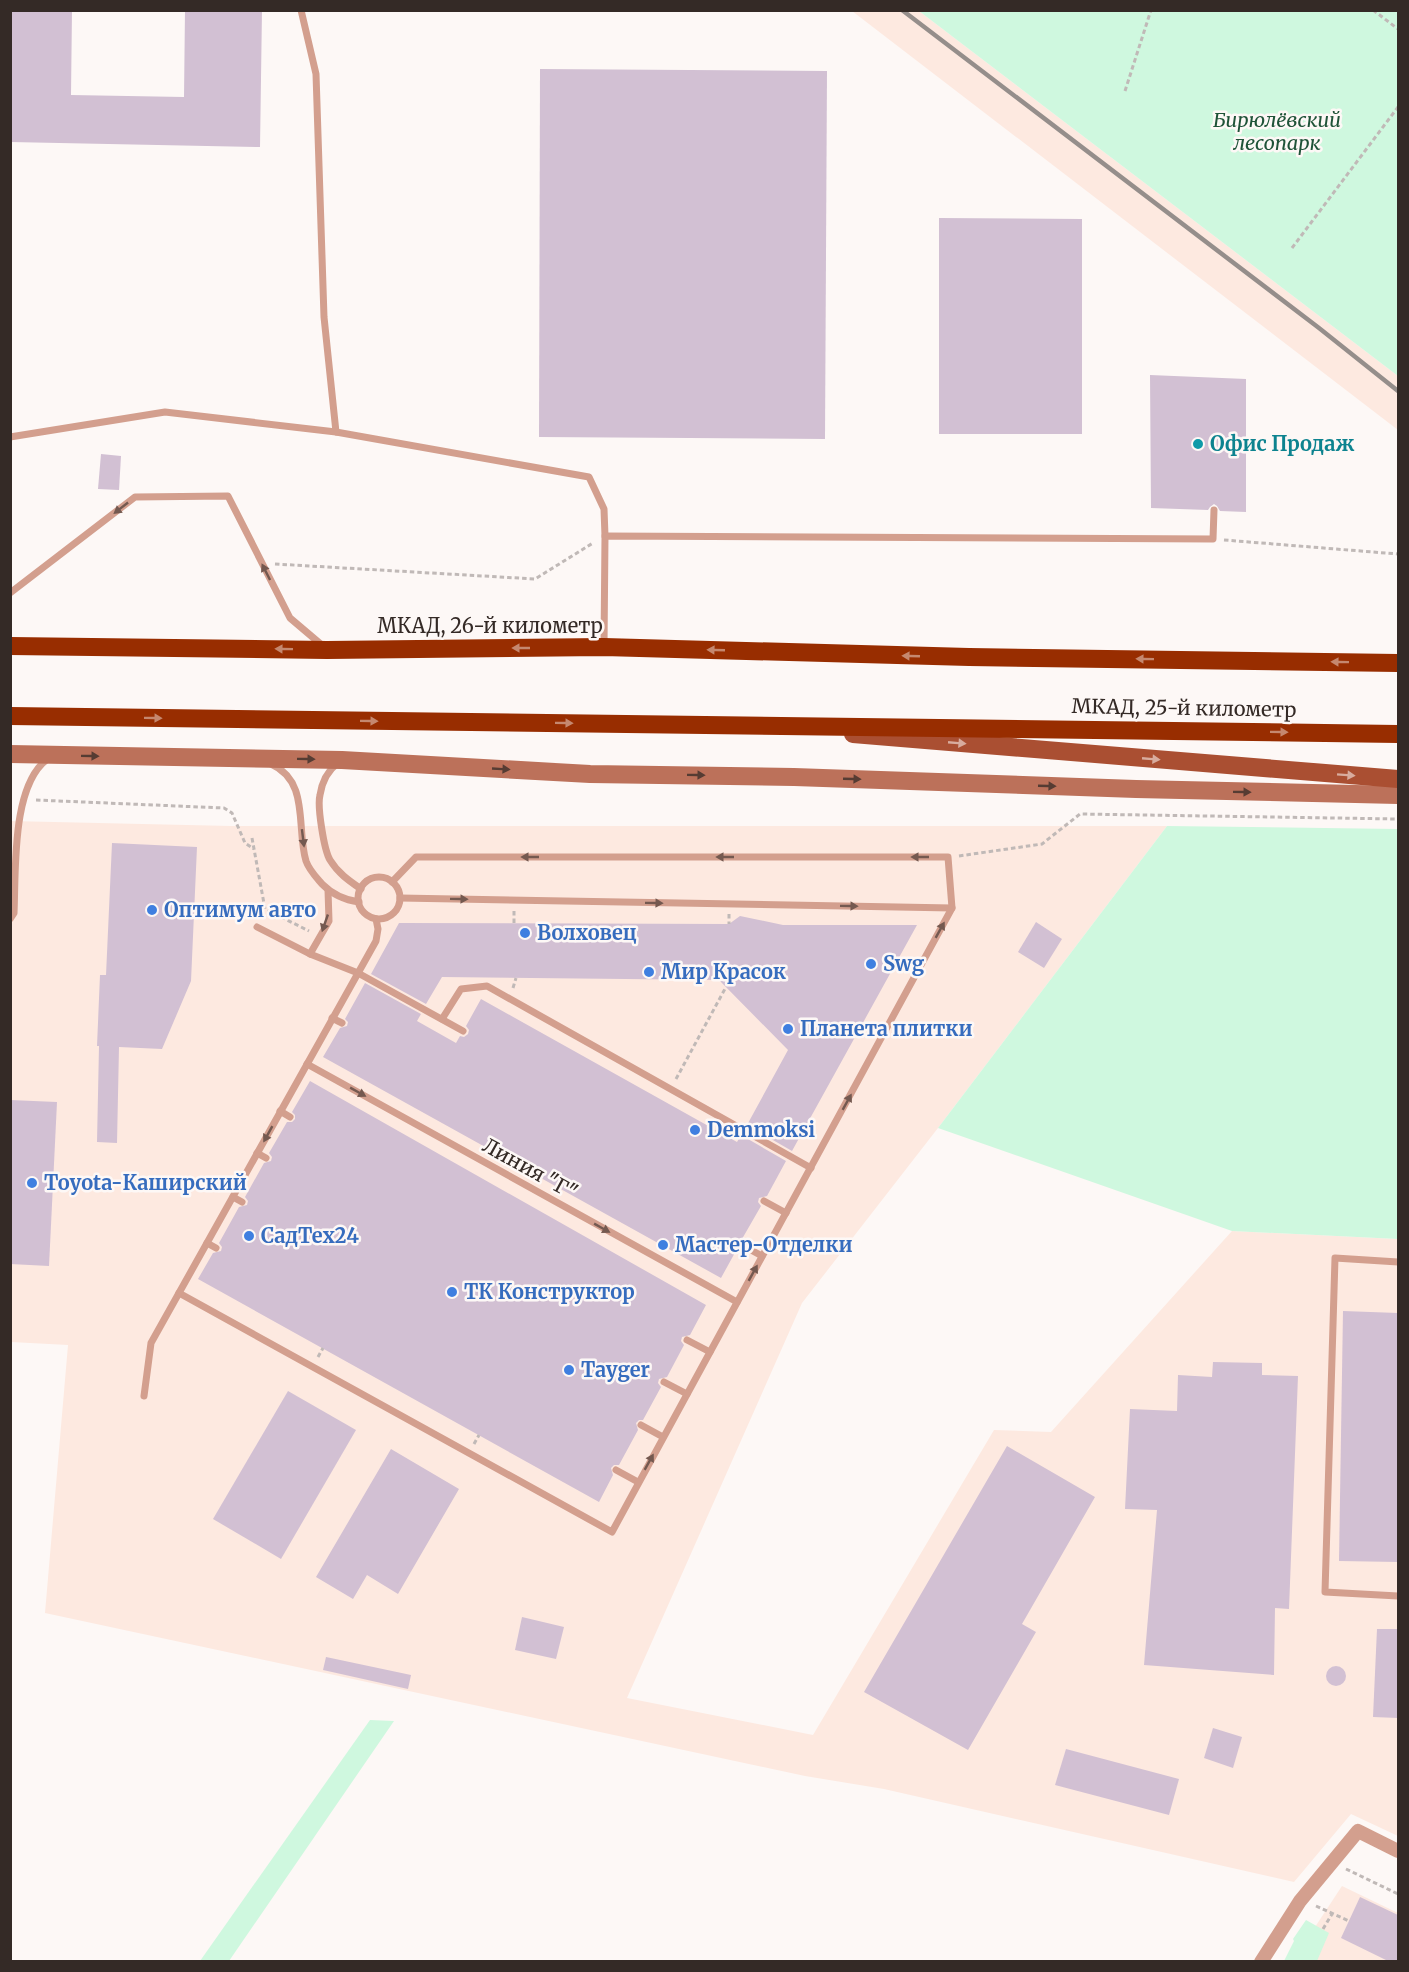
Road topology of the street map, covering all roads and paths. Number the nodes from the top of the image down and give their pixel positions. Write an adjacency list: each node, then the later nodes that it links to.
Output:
1 (301, 10): 8 (lane)
2 (1151, 10): 5 (path)
3 (1373, 10): 4 (path)
4 (1398, 29)
5 (1125, 91)
6 (1398, 107): 7 (path)
7 (1292, 248)
8 (336, 432): 9 (lane); 11 (lane)
9 (10, 437)
10 (1215, 510): 12 (lane)
11 (605, 536): 12 (lane); 14 (path); 17 (lane)
12 (1213, 539): 13 (path)
13 (1398, 554)
14 (262, 563): 15 (lane, one-way to 15); 18 (lane, one-way to 14)
15 (10, 593)
16 (10, 646): 18 (highway, МКАД, 26-й километр, one-way to 16)
17 (604, 647): 18 (highway, МКАД, 26-й километр, one-way to 18); 19 (highway, МКАД, 26-й километр, one-way to 17)
18 (327, 650)
19 (1398, 663)
20 (10, 716): 21 (highway, one-way to 21)
21 (752, 726): 22 (highway, МКАД, 25-й километр, one-way to 22); 27 (main road, one-way to 27)
22 (1398, 734)
23 (10, 754): 24 (street)
24 (54, 755): 25 (street, one-way to 25); 29 (lane)
25 (257, 758): 26 (street, one-way to 26); 36 (lane, one-way to 36)
26 (342, 760): 28 (street, one-way to 28); 35 (lane)
27 (1398, 779)
28 (1398, 795)
29 (24, 799): 32 (path); 40 (lane)
30 (1398, 819): 33 (path)
31 (252, 838): 32 (path)
32 (254, 849): 43 (path)
33 (948, 857): 34 (lane, one-way to 34); 39 (lane)
34 (392, 882): 35 (lane); 37 (lane)
35 (361, 889): 38 (lane)
36 (328, 890): 38 (lane); 43 (lane, one-way to 43)
37 (400, 898): 39 (lane, one-way to 39); 41 (lane)
38 (359, 902): 41 (lane)
39 (952, 908): 57 (lane, one-way to 39)
40 (10, 919)
41 (376, 919): 45 (lane)
42 (257, 927): 44 (lane)
43 (320, 937): 44 (lane)
44 (310, 954): 45 (lane)
45 (358, 973): 47 (lane); 48 (lane)
46 (726, 987): 52 (path)
47 (332, 1018): 49 (lane); 51 (lane)
48 (442, 1019): 50 (lane); 52 (lane)
49 (342, 1023)
50 (463, 1030)
51 (307, 1064): 53 (lane); 68 (lane, Линия "Г", one-way to 68)
52 (671, 1088): 57 (lane)
53 (280, 1111): 54 (lane); 55 (lane, one-way to 55)
54 (290, 1117)
55 (257, 1153): 56 (lane); 58 (lane)
56 (267, 1158)
57 (811, 1168): 61 (lane)
58 (233, 1197): 60 (lane); 62 (lane)
59 (764, 1201): 61 (lane)
60 (242, 1202)
61 (786, 1212): 65 (lane)
62 (207, 1243): 64 (lane); 67 (lane)
63 (740, 1244): 65 (lane)
64 (216, 1248)
65 (762, 1256): 68 (lane, one-way to 65)
66 (1398, 1262): 78 (lane)
67 (179, 1293): 73 (lane); 77 (lane)
68 (737, 1302): 70 (lane)
69 (687, 1340): 70 (lane)
70 (710, 1352): 72 (lane)
71 (664, 1382): 72 (lane)
72 (687, 1394): 75 (lane)
73 (144, 1396)
74 (641, 1425): 75 (lane)
75 (663, 1437): 77 (lane, one-way to 75)
76 (616, 1470): 77 (lane)
77 (638, 1482)
78 (1398, 1596)
79 (1398, 1851): 86 (street)
80 (1342, 1867): 81 (path)
81 (1398, 1894)
82 (1311, 1913): 83 (path)
83 (1332, 1914): 84 (path); 85 (path)
84 (1349, 1921)
85 (1323, 1929)
86 (1261, 1962)

